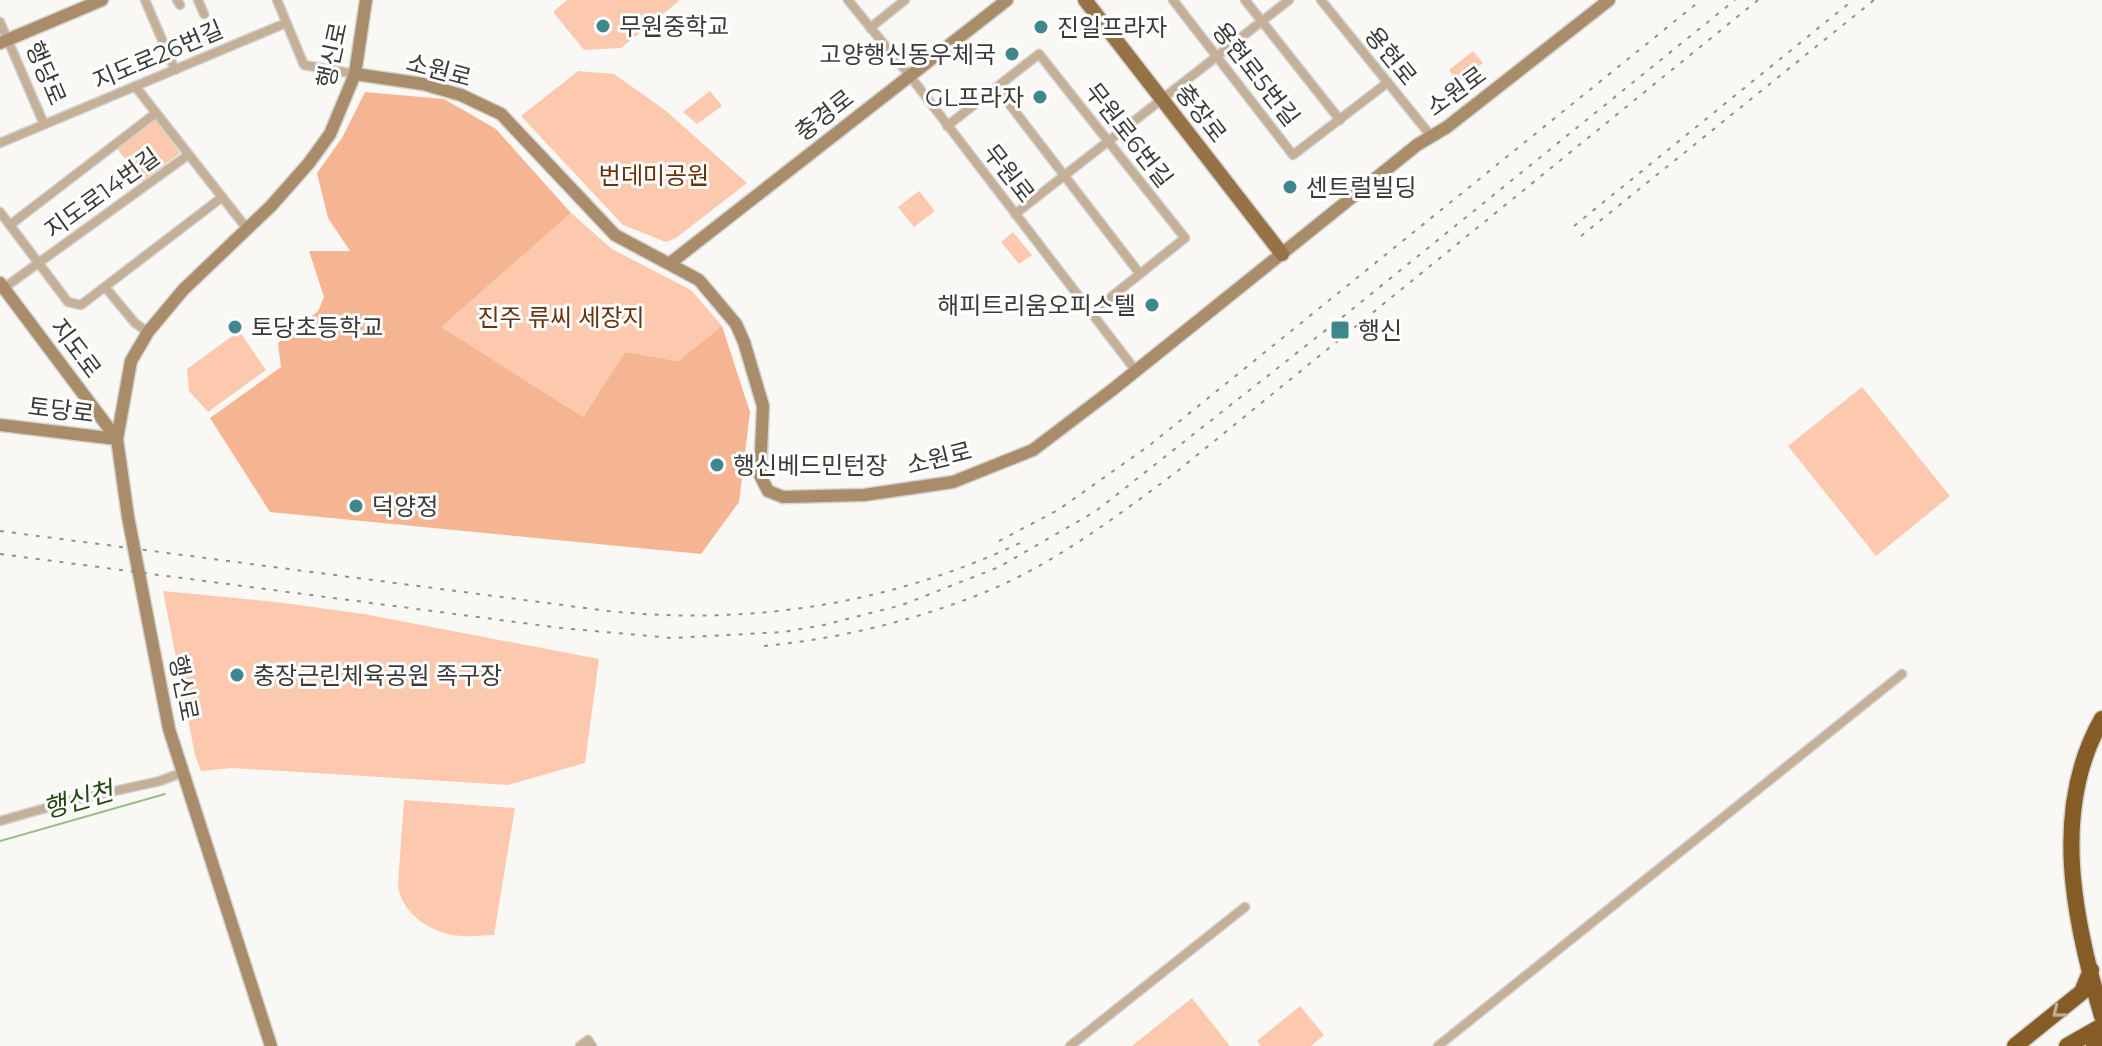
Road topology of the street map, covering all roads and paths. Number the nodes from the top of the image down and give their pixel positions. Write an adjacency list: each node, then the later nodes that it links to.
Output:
1 (102, 0): 20 (main road, 행당로)
2 (145, 0): 22 (street)
3 (198, 0): 15 (street)
4 (277, 0): 18 (street)
5 (366, 0): 23 (main road, 행신로)
6 (848, 0): 19 (street, 무원로)
7 (905, 0): 19 (street)
8 (1007, 0): 24 (main road, 충경로)
9 (1085, 0): 28 (main road, 충장로)
10 (1173, 0): 21 (street, 용현로5번길)
11 (1245, 0): 16 (street)
12 (1289, 0): 16 (street)
13 (1321, 0): 25 (street, 용현로)
14 (1609, 0): 33 (main road, 소원로)
15 (204, 14)
16 (1262, 21): 21 (street); 30 (street)
17 (0, 22): 20 (street)
18 (286, 23): 22 (street, 지도로26번길); 23 (street)
19 (870, 28): 24 (street, 무원로)
20 (4, 41): 31 (street, 행당로)
21 (1217, 57): 28 (street); 30 (street, 용현로5번길)
22 (175, 70): 26 (street, 지도로26번길)
23 (355, 74): 42 (main road, 행신로); 45 (main road, 소원로)
24 (910, 76): 32 (street, 무원로); 45 (main road, 충경로)
25 (1387, 83): 30 (street, 용현로5번길); 33 (street, 용현로)
26 (135, 86): 29 (street); 31 (street, 지도로26번길)
27 (997, 88): 32 (street, 무원로6번길); 34 (street, 무원로6번길); 37 (street)
28 (1163, 99): 34 (street); 43 (main road, 충장로)
29 (156, 113): 36 (street); 41 (street)
30 (1340, 120)
31 (44, 124): 35 (street, 지도로26번길)
32 (947, 126): 40 (street, 무원로)
33 (1431, 136): 43 (main road, 소원로)
34 (1109, 141): 37 (street); 46 (street, 무원로6번길)
35 (0, 143)
36 (188, 155): 38 (street); 44 (street, 지도로14번길)
37 (1064, 177): 40 (street); 46 (street)
38 (221, 198): 42 (street); 48 (street, 지도로14번길)
39 (0, 212): 41 (street, 지도로14번길)
40 (1015, 214): 49 (street, 무원로)
41 (10, 225): 44 (street, 지도로14번길)
42 (248, 230): 50 (main road, 행신로)
43 (1282, 254): 51 (main road, 소원로)
44 (39, 263): 47 (street, 지도로14번길); 48 (street, 지도로14번길)
45 (669, 264): 51 (main road, 소원로)
46 (1140, 274): 49 (street, 무원로6번길)
47 (1, 287): 53 (main road, 지도로)
48 (105, 287): 50 (street)
49 (1091, 313): 51 (street, 무원로)
50 (148, 332): 53 (main road, 행신로)
51 (1136, 371)
52 (0, 425): 53 (main road, 토당로)
53 (117, 439): 57 (main road, 행신로)
54 (1902, 674): 68 (street)
55 (2102, 719): 60 (highway)
56 (2102, 729): 60 (highway)
57 (181, 773): 58 (street); 64 (main road, 행신로)
58 (0, 821)
59 (1245, 907): 67 (street)
60 (2097, 965): 61 (highway); 69 (highway, one-way to 69)
61 (2101, 1002)
62 (2102, 1026): 70 (highway)
63 (2102, 1041): 71 (highway)
64 (271, 1046)
65 (580, 1046): 66 (street)
66 (592, 1046)
67 (1070, 1046)
68 (1438, 1046)
69 (2015, 1046)
70 (2067, 1046)
71 (2094, 1046)

